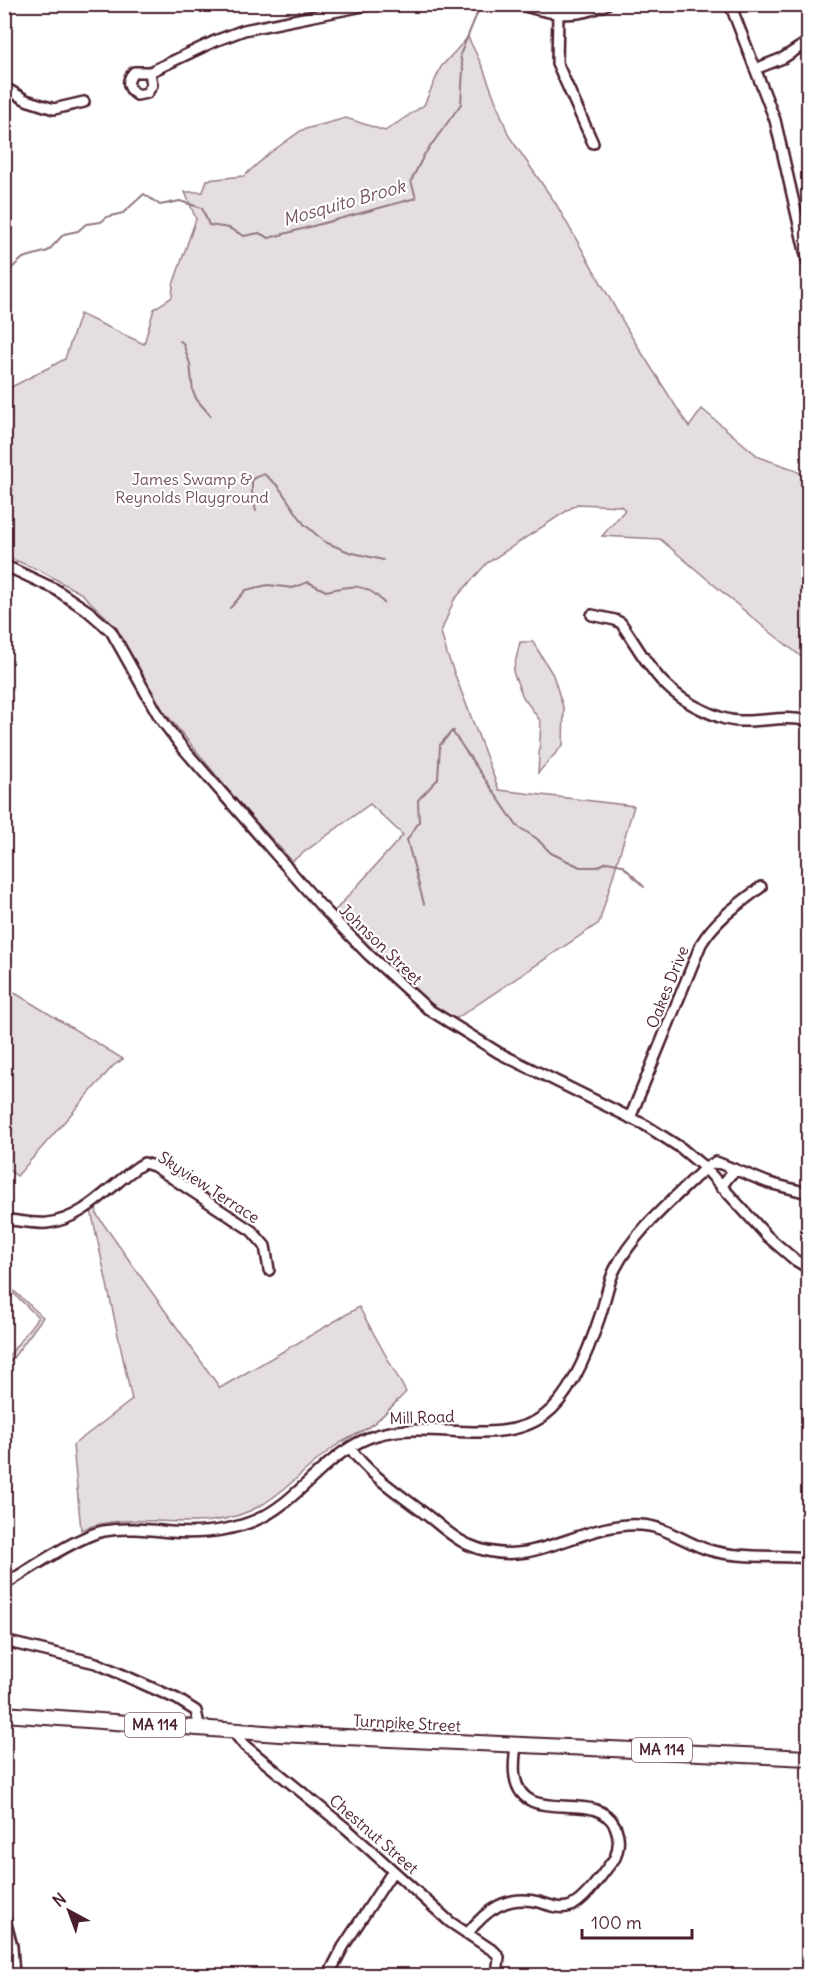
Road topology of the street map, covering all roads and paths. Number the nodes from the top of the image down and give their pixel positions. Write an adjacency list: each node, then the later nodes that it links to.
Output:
1 (373, 4): 8 (street)
2 (518, 4): 5 (street)
3 (607, 4): 5 (street)
4 (730, 4): 7 (street)
5 (558, 14): 11 (street)
6 (808, 42): 7 (street)
7 (755, 69): 12 (street)
8 (150, 72)
9 (4, 87): 10 (street)
10 (84, 102)
11 (593, 142)
12 (808, 264)
13 (4, 565): 17 (street, Johnson Street)
14 (592, 615): 15 (street)
15 (808, 721)
16 (761, 887): 17 (street, Oakes Drive)
17 (630, 1118): 18 (street, Johnson Street)
18 (705, 1168): 19 (street); 20 (street, Johnson Street); 25 (street, Mill Road)
19 (736, 1170): 20 (street); 21 (street)
20 (721, 1187): 23 (street, Johnson Street)
21 (808, 1193)
22 (4, 1219): 24 (street, Skyview Terrace)
23 (808, 1268)
24 (269, 1270)
25 (350, 1448): 26 (street); 27 (street, Mill Road)
26 (808, 1558)
27 (4, 1585)
28 (4, 1641): 30 (street)
29 (4, 1714): 30 (highway, Turnpike Street / MA 114)
30 (200, 1729): 31 (highway, Turnpike Street / MA 114)
31 (232, 1730): 32 (highway, Turnpike Street / MA 114); 34 (street, Chestnut Street)
32 (516, 1744): 33 (highway, Turnpike Street / MA 114); 36 (street)
33 (808, 1758)
34 (393, 1870): 36 (street, Chestnut Street); 38 (street)
35 (4, 1916): 37 (street)
36 (467, 1934): 39 (street, Chestnut Street)
37 (14, 1976)
38 (328, 1976)
39 (497, 1976)

